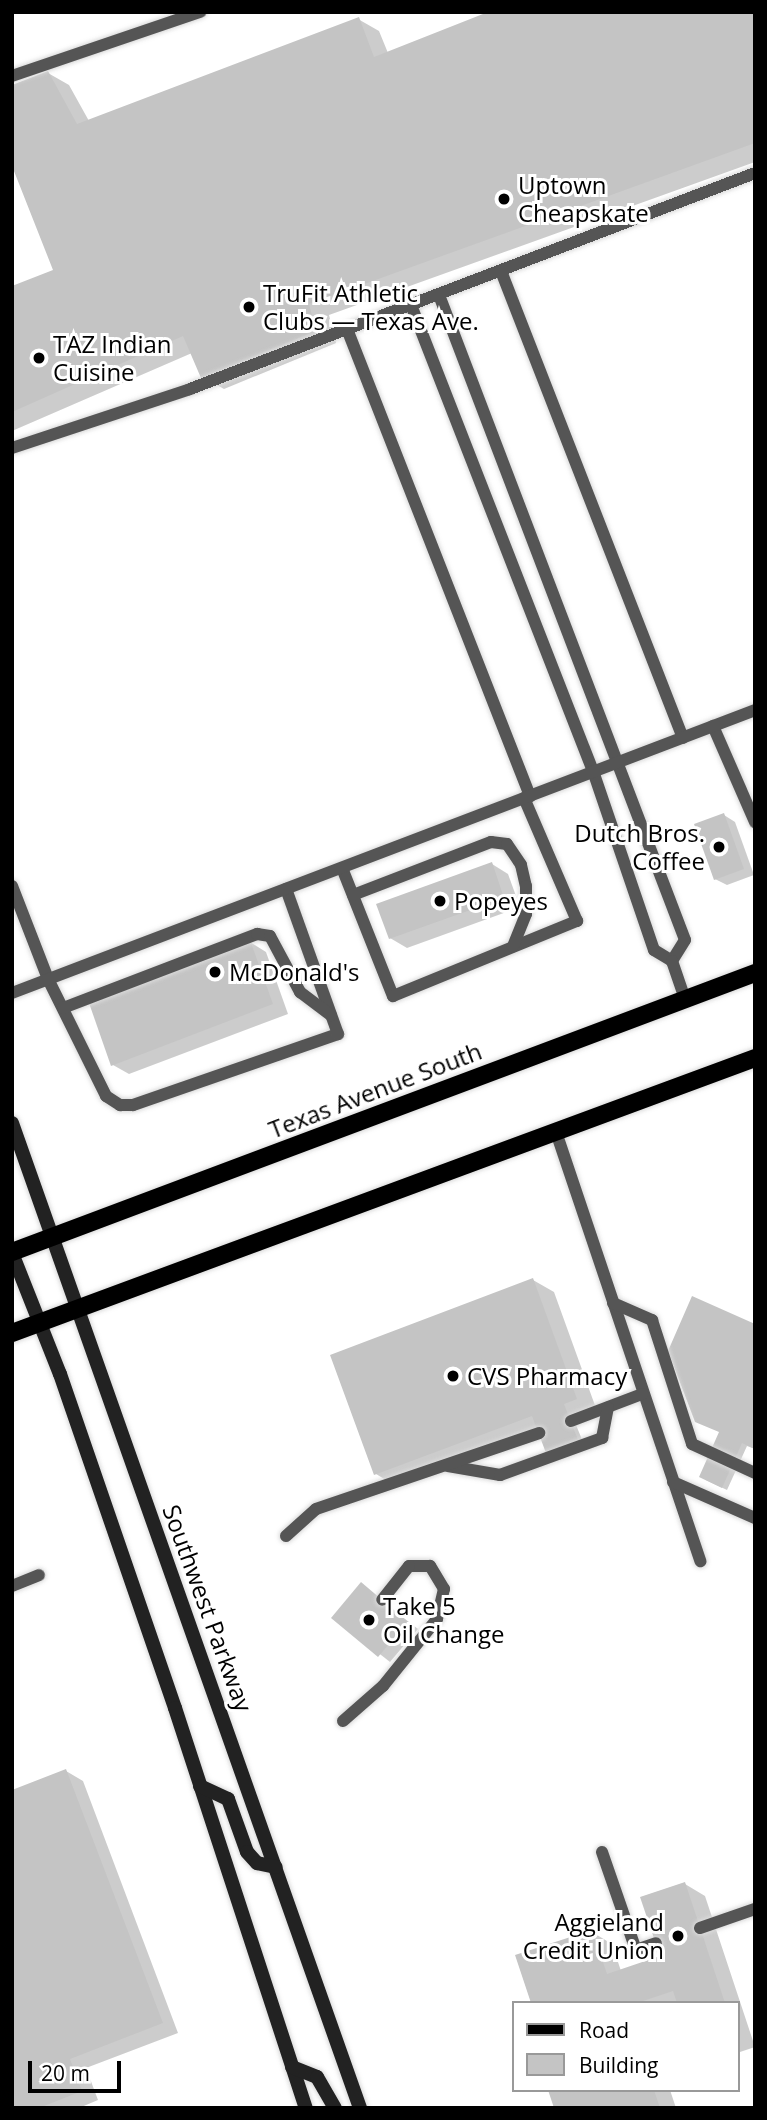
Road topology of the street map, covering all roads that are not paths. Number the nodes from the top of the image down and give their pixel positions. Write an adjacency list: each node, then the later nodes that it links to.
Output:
1 (200, 12): 2 (lane)
2 (12, 76)
3 (755, 173): 4 (lane)
4 (501, 271): 5 (lane); 11 (lane)
5 (439, 295): 6 (lane); 12 (lane)
6 (411, 305): 7 (lane); 13 (lane)
7 (347, 329): 8 (lane); 14 (lane)
8 (12, 448)
9 (755, 710): 10 (lane)
10 (713, 726): 11 (lane); 15 (lane)
11 (683, 738): 12 (lane)
12 (615, 763): 13 (lane); 21 (lane)
13 (593, 771): 14 (lane); 21 (lane)
14 (527, 797): 16 (lane); 20 (lane)
15 (755, 822)
16 (342, 868): 18 (lane); 19 (lane)
17 (12, 886): 23 (lane)
18 (286, 889): 23 (lane); 27 (lane)
19 (352, 895): 20 (lane); 20 (lane)
20 (513, 947)
21 (672, 961): 25 (lane)
22 (755, 973): 25 (main road, Texas Avenue South)
23 (48, 979): 24 (lane); 26 (lane)
24 (12, 993)
25 (685, 999): 31 (main road, Texas Avenue South)
26 (63, 1008): 27 (lane); 27 (lane)
27 (331, 1015)
28 (755, 1058): 30 (main road)
29 (12, 1123): 31 (main road, Southwest Parkway)
30 (556, 1132): 33 (lane); 34 (main road)
31 (53, 1237): 32 (main road, Texas Avenue South); 34 (main road, Southwest Parkway)
32 (12, 1253): 35 (main road)
33 (613, 1303): 37 (lane); 42 (lane)
34 (78, 1310): 35 (main road); 53 (main road, Southwest Parkway)
35 (40, 1323): 36 (main road); 51 (main road)
36 (12, 1333)
37 (642, 1394): 38 (lane); 43 (lane)
38 (608, 1408): 39 (lane); 41 (lane)
39 (571, 1421)
40 (539, 1433): 41 (lane)
41 (444, 1465): 45 (lane)
42 (755, 1473)
43 (673, 1482): 44 (lane); 46 (lane)
44 (755, 1518)
45 (286, 1536)
46 (699, 1561)
47 (39, 1575): 48 (lane)
48 (12, 1586)
49 (382, 1600): 50 (lane)
50 (343, 1721)
51 (200, 1786): 53 (main road); 57 (main road)
52 (602, 1852): 56 (lane)
53 (276, 1867): 60 (main road, Southwest Parkway)
54 (755, 1909): 55 (lane)
55 (700, 1928)
56 (656, 1943)
57 (292, 2067): 58 (main road); 59 (main road)
58 (306, 2108)
59 (335, 2108)
60 (360, 2108)

